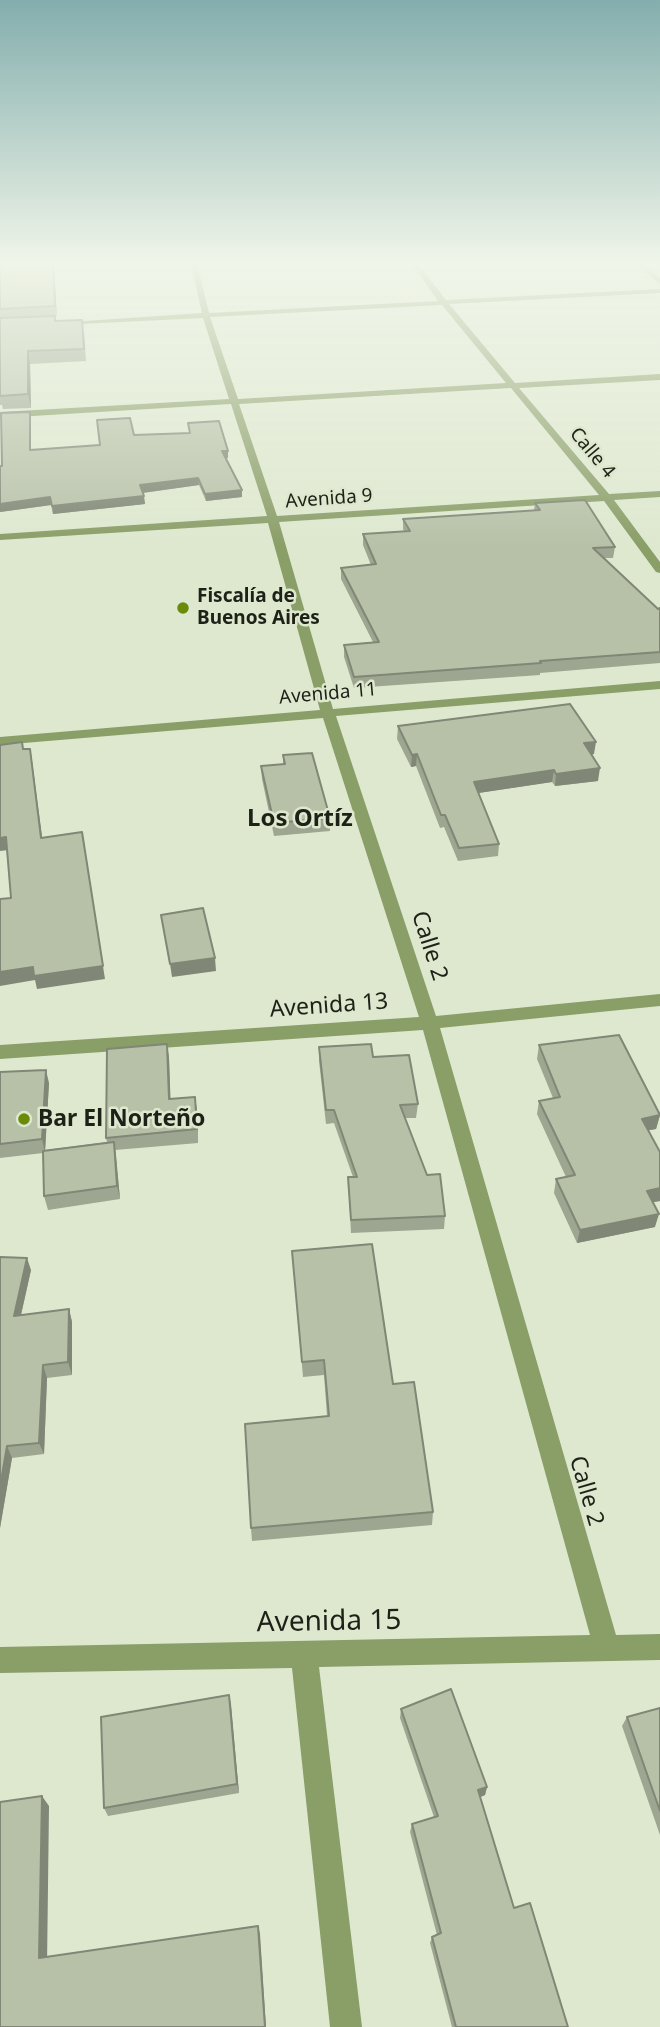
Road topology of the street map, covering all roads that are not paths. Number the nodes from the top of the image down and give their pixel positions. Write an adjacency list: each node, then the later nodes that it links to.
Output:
1 (219, 359): 5 (street, Calle 2)
2 (491, 359): 4 (street, Calle 4)
3 (660, 377): 4 (street)
4 (514, 386): 5 (street); 8 (street, Calle 4)
5 (232, 402): 6 (street); 9 (street, Calle 2)
6 (0, 415)
7 (660, 494): 8 (street, Avenida 9)
8 (607, 498): 9 (street, Avenida 9); 11 (street, Calle 4)
9 (273, 520): 10 (street, Avenida 9); 13 (street, Calle 2)
10 (0, 537)
11 (660, 570)
12 (660, 685): 13 (street, Avenida 11)
13 (328, 713): 14 (street, Avenida 11); 16 (street, Calle 2)
14 (0, 741)
15 (660, 1000): 16 (street, Avenida 13)
16 (430, 1023): 17 (street, Avenida 13); 18 (street, Calle 2)
17 (0, 1052)
18 (606, 1646): 19 (street, Avenida 15); 20 (street, Avenida 15)
19 (660, 1647)
20 (304, 1655): 21 (street, Avenida 15); 22 (street)
21 (0, 1661)
22 (346, 2027)

